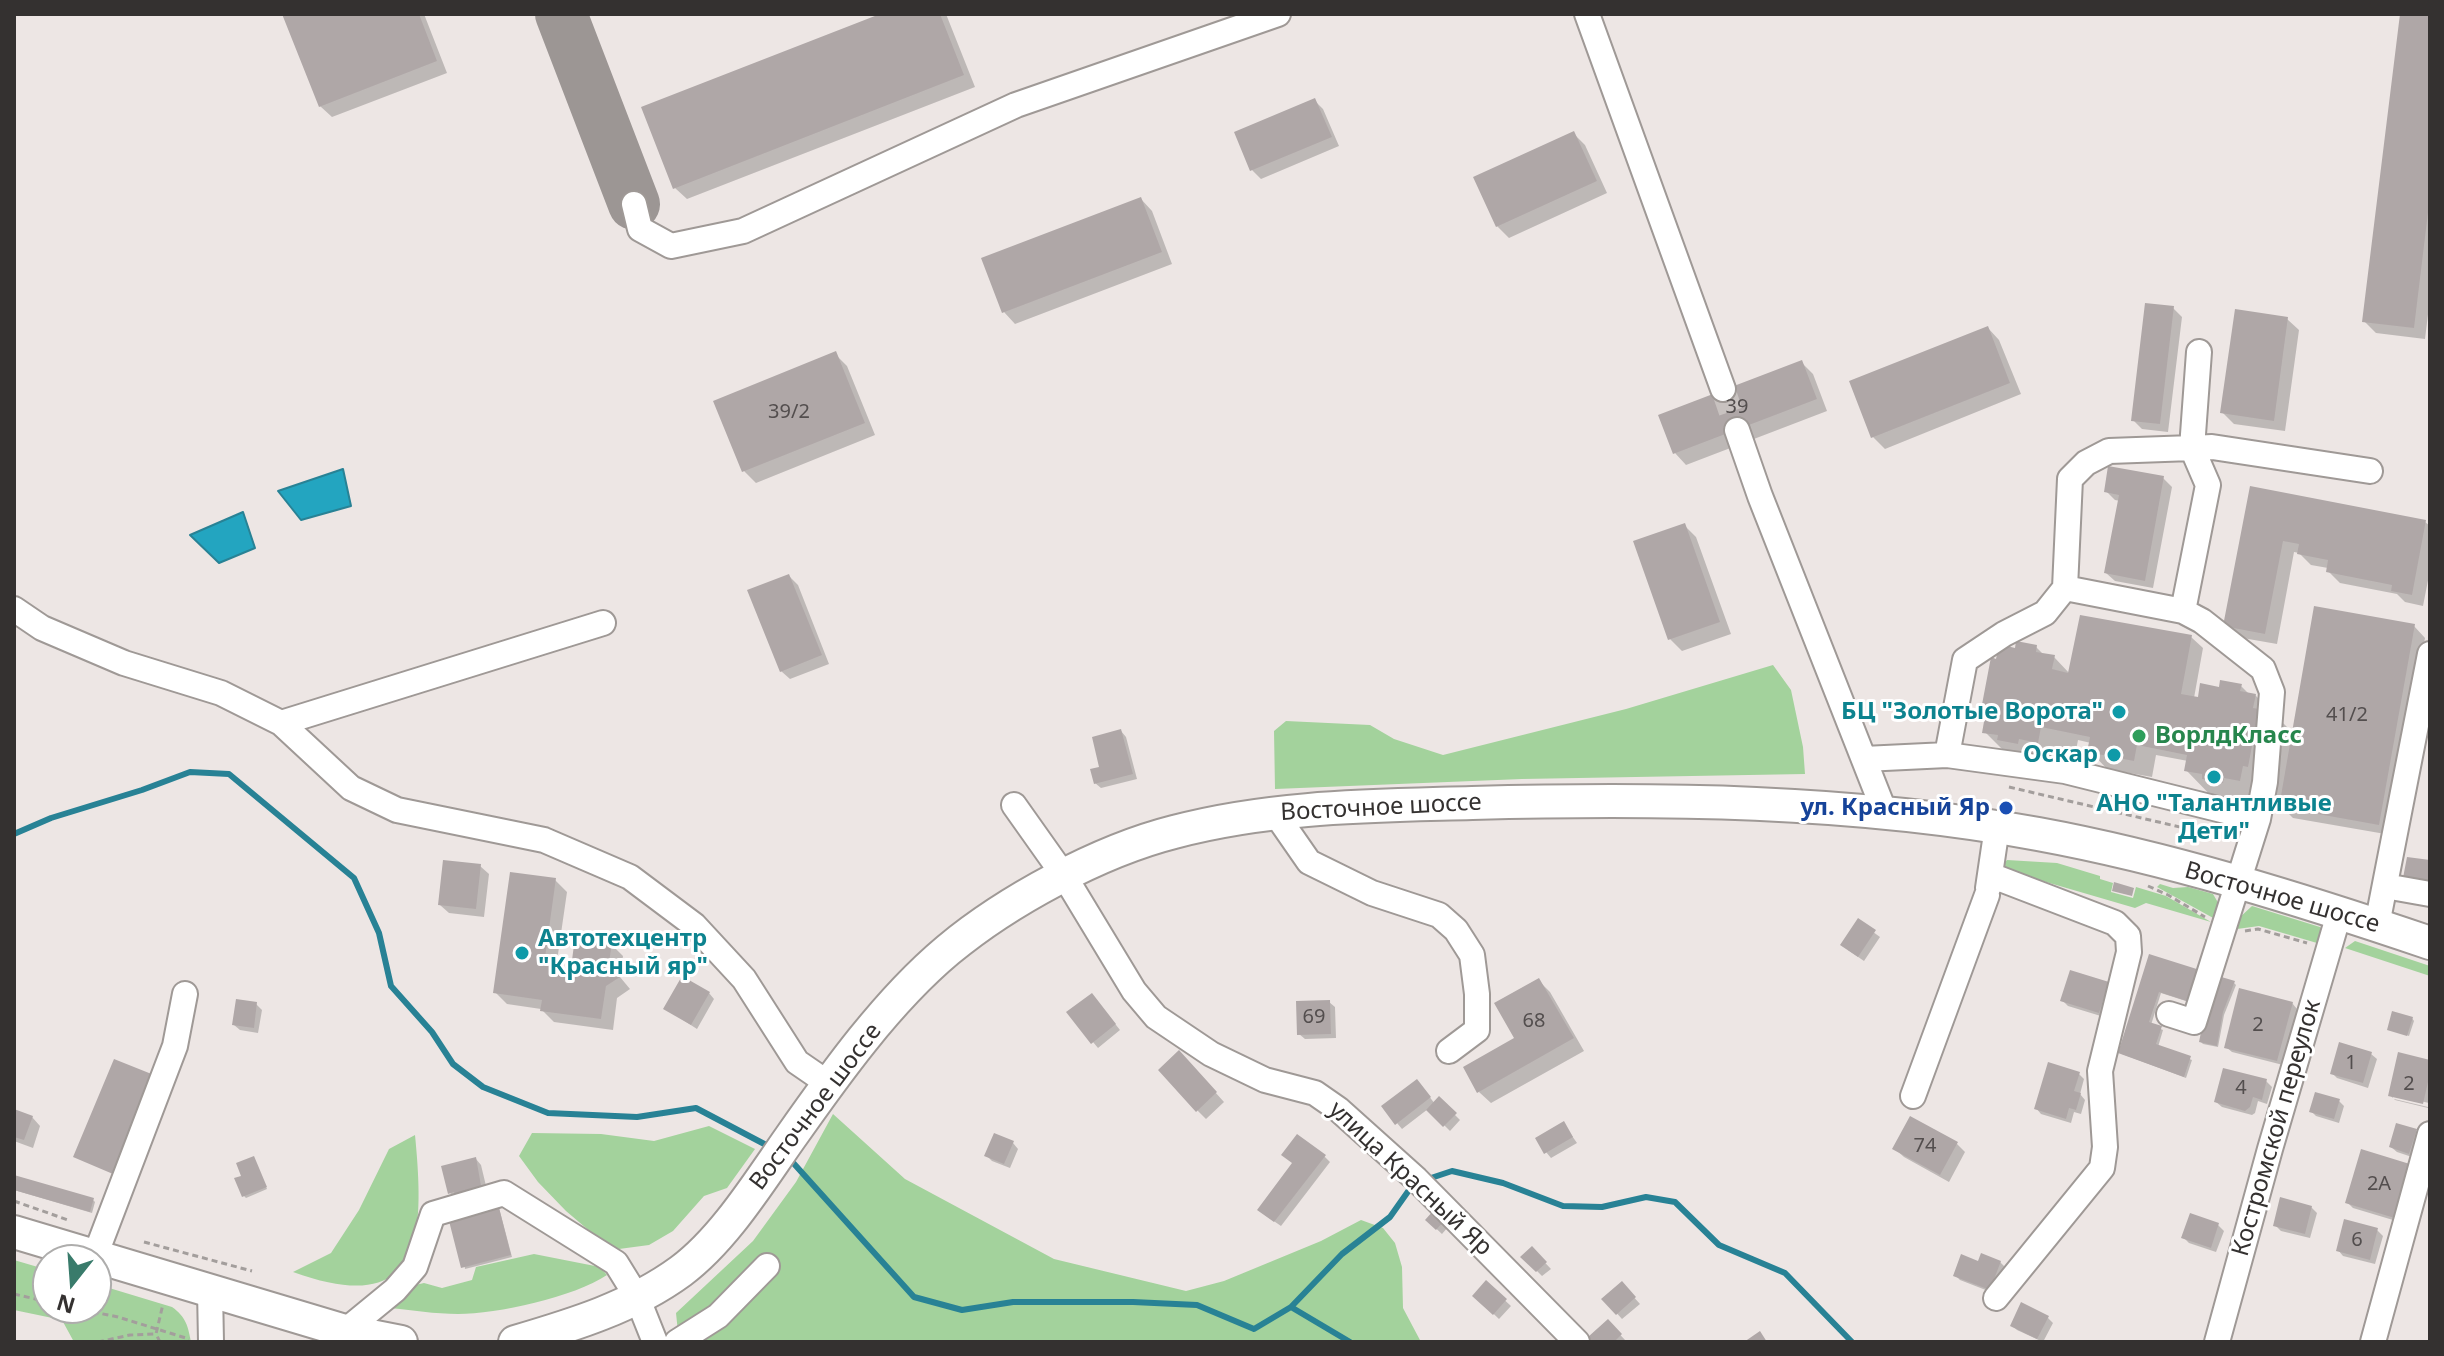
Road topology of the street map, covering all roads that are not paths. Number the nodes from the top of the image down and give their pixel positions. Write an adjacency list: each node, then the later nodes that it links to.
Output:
1 (1278, 14): 3 (street)
2 (1587, 14): 5 (street)
3 (634, 204)
4 (2199, 352): 7 (street)
5 (1723, 389)
6 (1737, 430): 16 (street)
7 (2192, 448): 8 (street); 9 (street); 11 (street)
8 (2370, 471)
9 (2065, 588): 11 (street); 15 (street)
10 (14, 609): 14 (street)
11 (2183, 611): 20 (street)
12 (603, 623): 14 (street)
13 (2430, 654): 24 (street)
14 (281, 723): 33 (street)
15 (1947, 755): 16 (street); 20 (street)
16 (1864, 759): 19 (street)
17 (1014, 805): 22 (street, улица Красный Яр)
18 (1275, 813): 19 (main road, Восточное шоссе); 22 (main road, Восточное шоссе); 32 (street)
19 (1885, 813): 21 (main road, Восточное шоссе)
20 (2258, 819): 23 (street)
21 (1997, 827): 23 (main road, Восточное шоссе); 25 (street)
22 (1065, 877): 33 (main road, Восточное шоссе); 50 (street, улица Красный Яр)
23 (2238, 884): 27 (main road, Восточное шоссе); 31 (street)
24 (2385, 886): 26 (street); 28 (street)
25 (1988, 891): 34 (street); 43 (street)
26 (2430, 894)
27 (2339, 914): 28 (main road, Восточное шоссе); 51 (street, Костромской переулок)
28 (2377, 925): 29 (main road, Восточное шоссе)
29 (2430, 943)
30 (185, 994): 38 (street)
31 (2169, 1014)
32 (1449, 1051)
33 (829, 1084): 42 (main road, Восточное шоссе)
34 (1913, 1096)
35 (2430, 1134): 52 (street)
36 (14, 1232): 37 (main road)
37 (54, 1244)
38 (100, 1244)
39 (112, 1261): 41 (main road)
40 (767, 1266): 49 (street)
41 (210, 1290): 44 (main road); 45 (street)
42 (637, 1297): 44 (street); 47 (main road, Восточное шоссе); 48 (street)
43 (1996, 1298)
44 (345, 1331): 46 (main road)
45 (211, 1342)
46 (401, 1342)
47 (515, 1342)
48 (655, 1342)
49 (677, 1342)
50 (1577, 1342)
51 (2217, 1342)
52 (2373, 1342)

